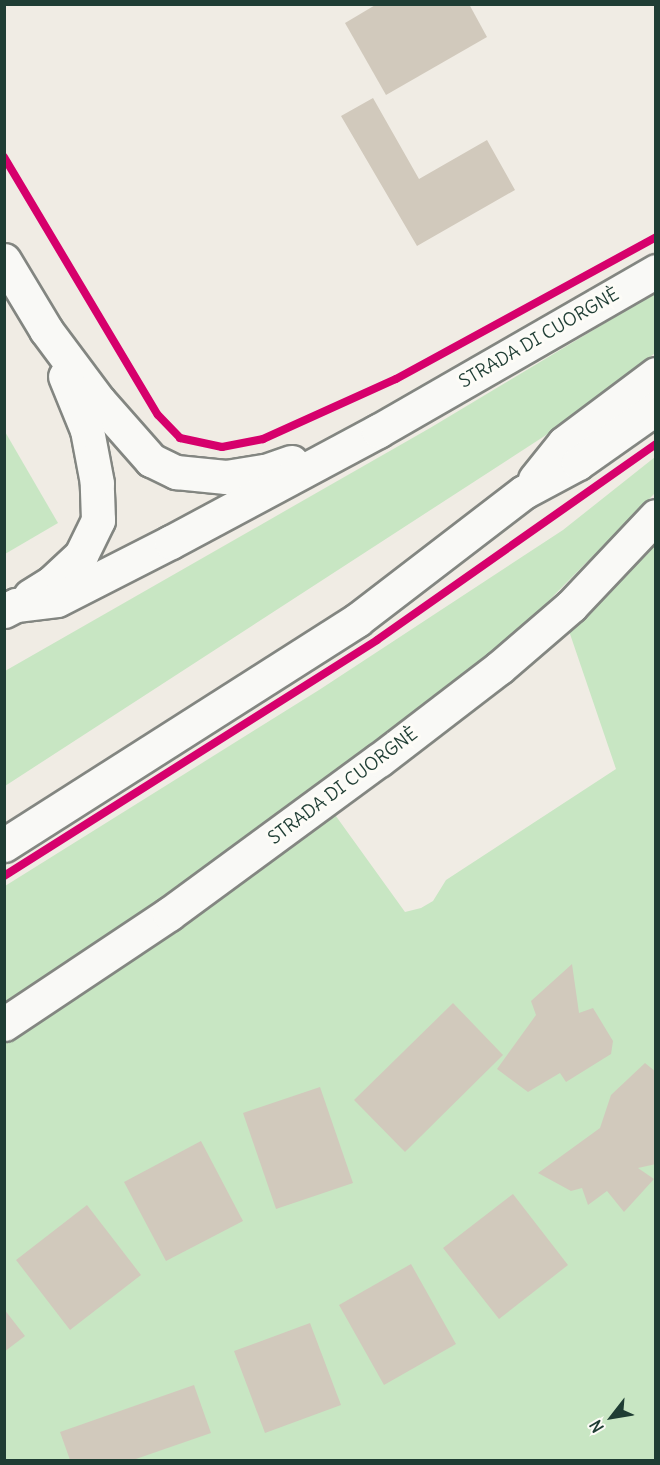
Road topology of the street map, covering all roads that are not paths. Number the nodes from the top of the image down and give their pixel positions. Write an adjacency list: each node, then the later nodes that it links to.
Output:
1 (4, 260): 3 (street)
2 (656, 271): 6 (street, STRADA DI CUORGNÈ)
3 (46, 330): 6 (street); 9 (street)
4 (656, 374): 7 (street)
5 (656, 408): 7 (street)
6 (378, 431): 9 (street, STRADA DI CUORGNÈ)
7 (524, 492): 10 (street)
8 (656, 516): 11 (street, STRADA DI CUORGNÈ)
9 (10, 608)
10 (4, 845)
11 (4, 1024)

